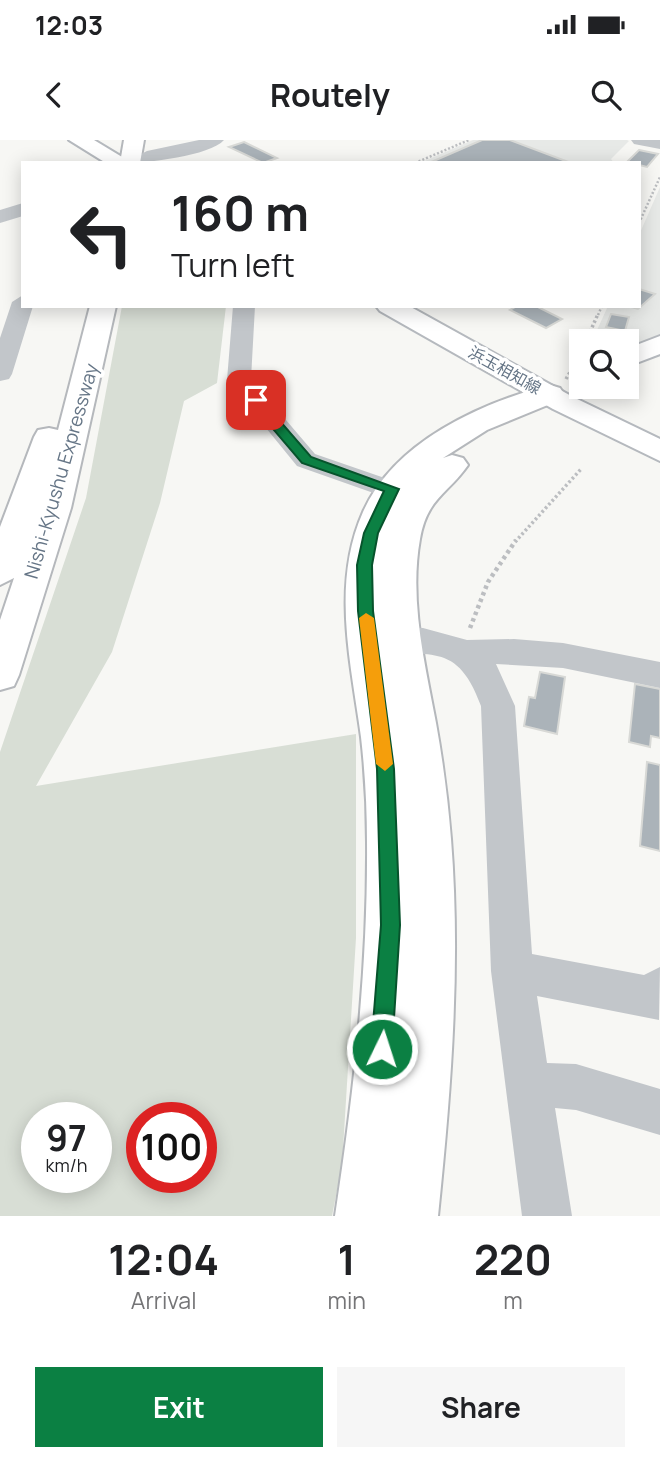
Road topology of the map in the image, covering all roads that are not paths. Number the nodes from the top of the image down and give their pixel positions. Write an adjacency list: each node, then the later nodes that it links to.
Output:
1 (79, 140): 5 (main road)
2 (215, 140): 5 (street)
3 (640, 140): 4 (street)
4 (660, 144)
5 (131, 155)
6 (21, 210): 7 (street)
7 (0, 217)
8 (91, 308): 24 (main road, Nishi-Kyushu Expressway)
9 (103, 308): 27 (main road, Nishi-Kyushu Expressway)
10 (244, 308): 23 (street)
11 (393, 308): 18 (main road, 浜玉相知線)
12 (13, 312): 17 (street)
13 (660, 344): 14 (main road)
14 (639, 353)
15 (660, 359): 16 (main road)
16 (639, 368)
17 (0, 374)
18 (569, 389)
19 (569, 392): 23 (main road)
20 (569, 393): 25 (main road)
21 (585, 399): 22 (main road, 浜玉相知線)
22 (660, 451)
23 (392, 489): 25 (main road)
24 (0, 573)
25 (385, 638): 26 (street); 33 (main road); 34 (main road)
26 (464, 653): 28 (street); 29 (street)
27 (0, 675)
28 (660, 675)
29 (512, 971): 30 (street); 31 (street)
30 (660, 988)
31 (527, 1084): 32 (street); 35 (street)
32 (660, 1112)
33 (363, 1216)
34 (410, 1216)
35 (547, 1216)

